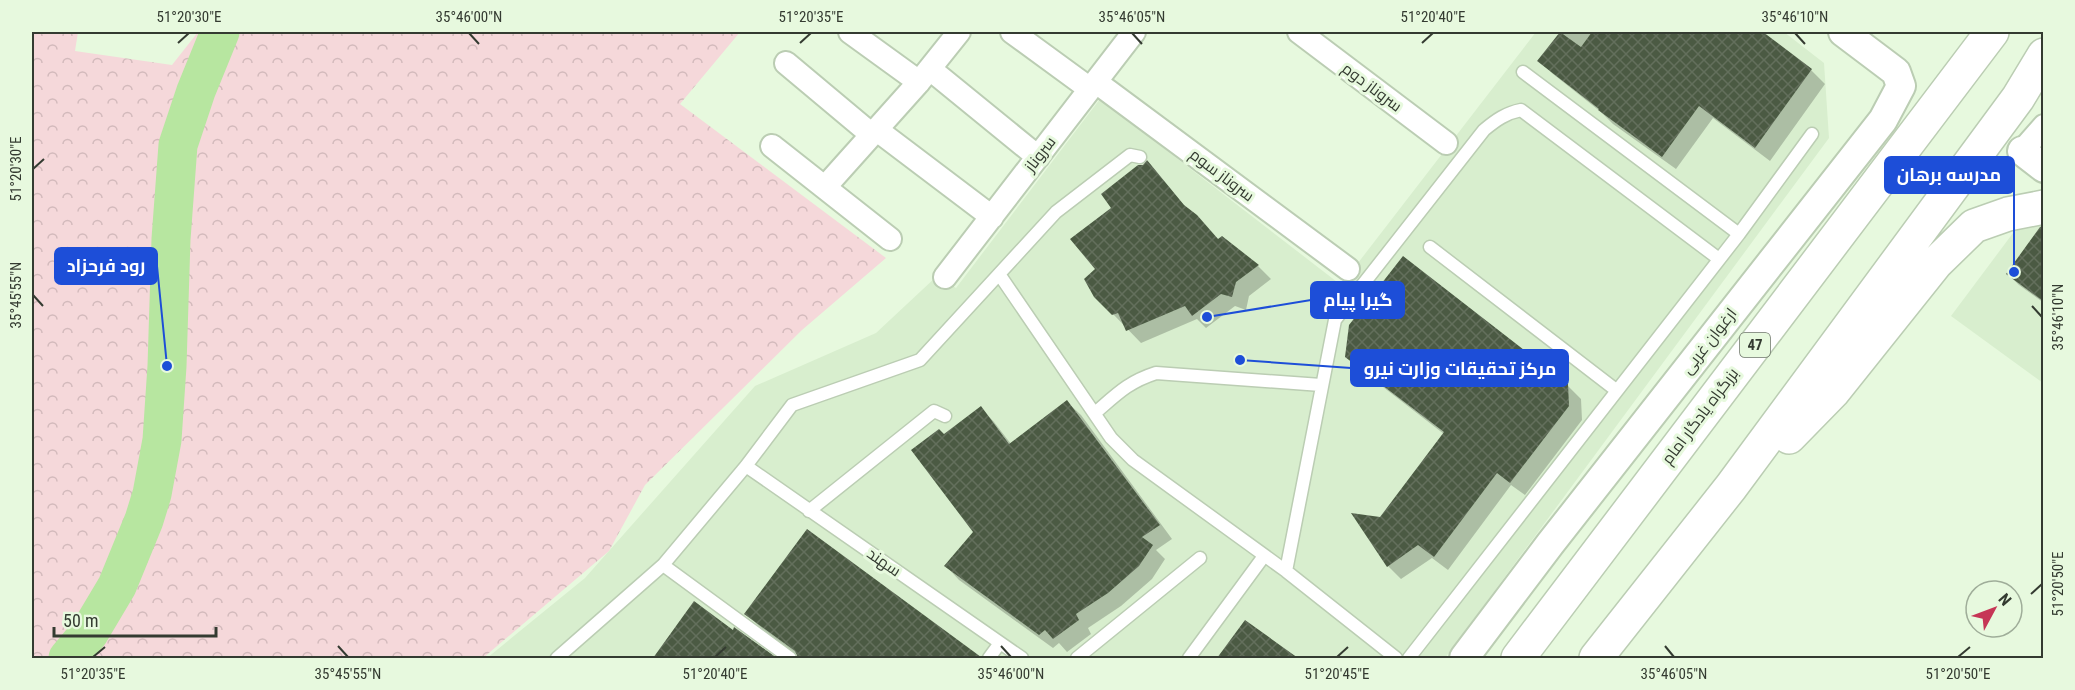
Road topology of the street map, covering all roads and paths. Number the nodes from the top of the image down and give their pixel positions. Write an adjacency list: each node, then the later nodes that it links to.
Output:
1 (850, 32): 13 (street)
2 (959, 32): 13 (street)
3 (1012, 32): 14 (street, سروناز سوم)
4 (1134, 32): 14 (street, سروناز)
5 (1299, 32): 19 (street, سروناز دوم)
6 (1843, 32): 54 (street, ارغوان غربی)
7 (1992, 32): 8 (highway, بزرگراه یادگار امام / 47)
8 (1971, 47): 55 (highway, بزرگراه یادگار امام / 47)
9 (2043, 55): 15 (highway)
10 (786, 63): 17 (street)
11 (1523, 72): 27 (lane)
12 (2043, 72): 15 (highway)
13 (924, 76): 17 (street); 21 (street)
14 (1093, 85): 21 (street, سروناز); 31 (street, سروناز سوم)
15 (2018, 98): 39 (highway)
16 (2043, 126): 23 (street)
17 (875, 132): 24 (street); 26 (street)
18 (1812, 134): 27 (lane)
19 (1446, 143)
20 (772, 146): 24 (street)
21 (1038, 157): 26 (street, سروناز)
22 (1140, 157): 32 (lane)
23 (2033, 160)
24 (825, 187): 28 (street)
25 (2043, 207): 39 (highway)
26 (992, 217): 33 (street, سروناز)
27 (1739, 234): 30 (lane)
28 (890, 239)
29 (1430, 247): 35 (lane)
30 (1719, 259): 34 (lane); 35 (lane)
31 (1348, 269)
32 (999, 274): 36 (lane); 38 (lane)
33 (945, 277)
34 (1321, 385): 36 (lane); 44 (lane)
35 (1616, 390): 53 (lane)
36 (1095, 413): 41 (lane)
37 (945, 416): 40 (lane)
38 (746, 466): 40 (lane, سهند); 43 (lane)
39 (1731, 487): 56 (highway)
40 (809, 511): 45 (lane, سهند)
41 (1264, 556): 44 (lane); 51 (lane)
42 (1200, 558): 50 (lane)
43 (663, 566): 46 (lane); 47 (lane)
44 (1286, 571): 52 (lane)
45 (1000, 643): 48 (lane); 49 (lane, سهند)
46 (557, 658)
47 (790, 658)
48 (989, 658)
49 (1023, 658)
50 (1077, 658)
51 (1189, 658)
52 (1396, 658)
53 (1409, 658)
54 (1464, 658)
55 (1518, 658)
56 (1596, 658)

